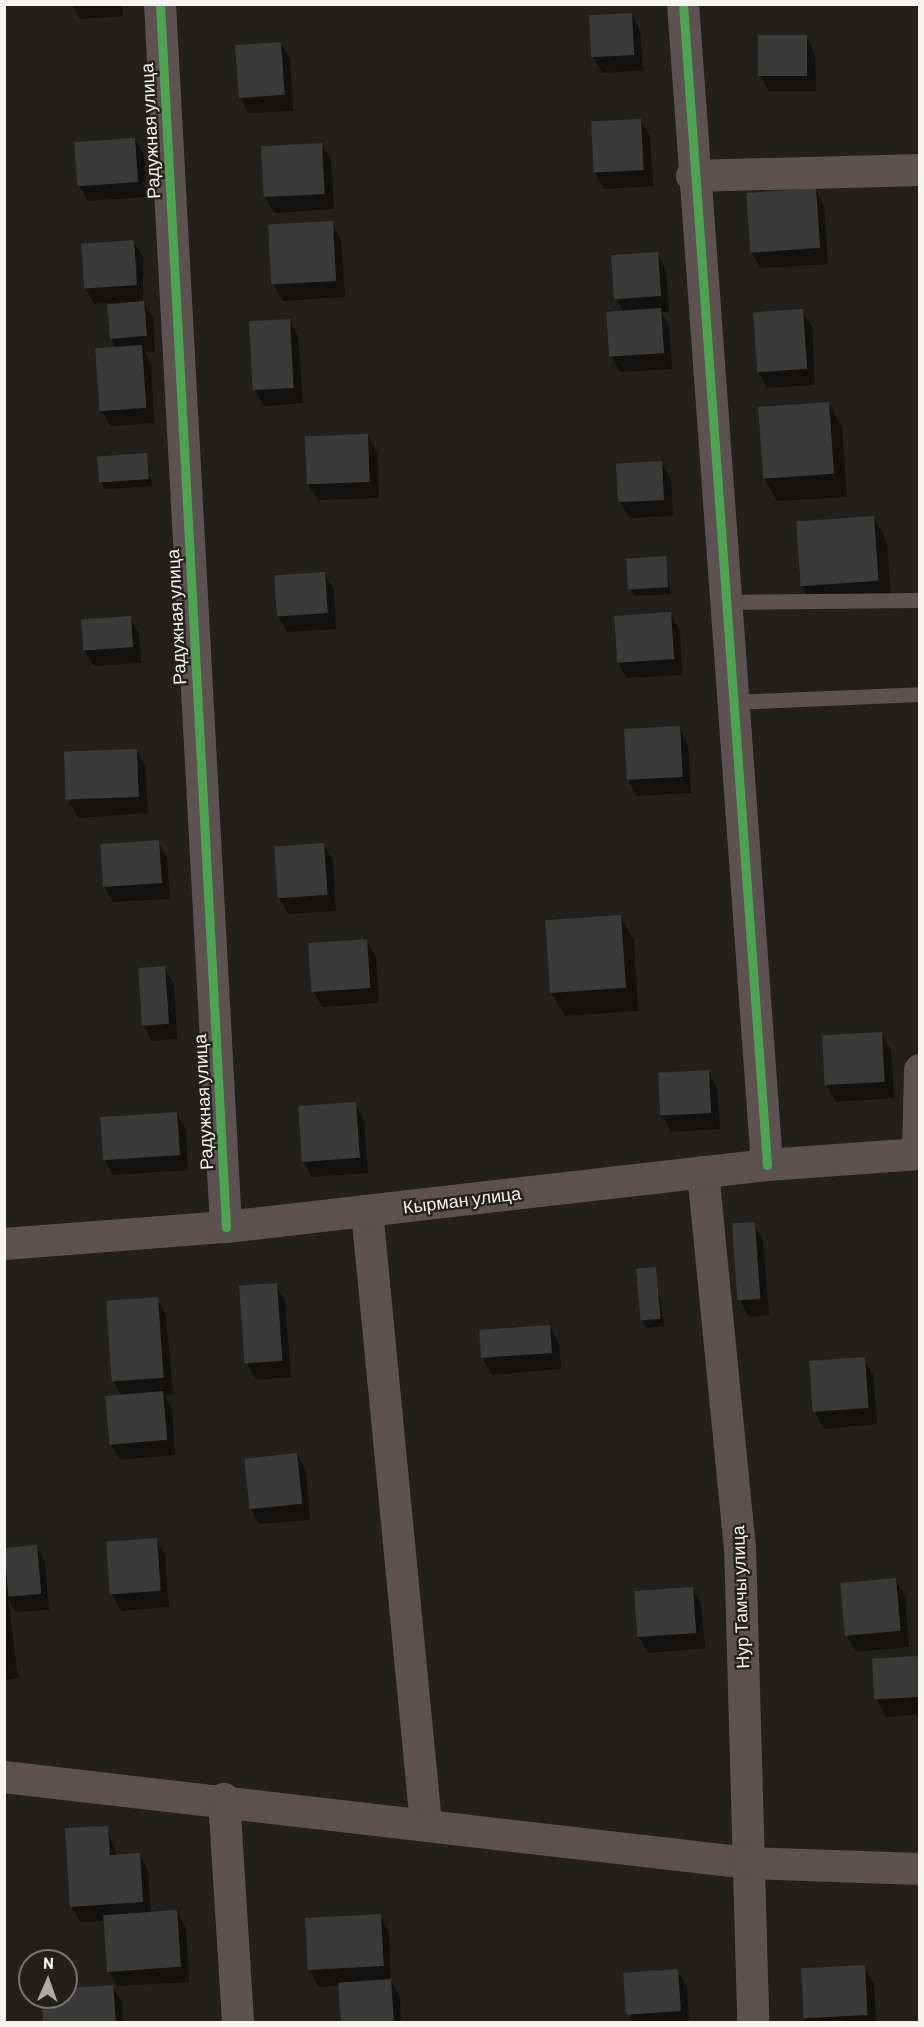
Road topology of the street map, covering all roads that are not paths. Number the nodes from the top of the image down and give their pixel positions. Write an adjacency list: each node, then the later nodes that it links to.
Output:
1 (160, 4): 14 (street, Радужная улица)
2 (683, 4): 4 (street)
3 (920, 170): 4 (street)
4 (692, 176): 6 (street)
5 (920, 600): 6 (lane)
6 (725, 602): 8 (street)
7 (920, 694): 8 (lane)
8 (732, 702): 11 (street)
9 (920, 1070): 10 (street)
10 (919, 1154): 11 (street, Кырман улица)
11 (767, 1165): 12 (street, Кырман улица)
12 (703, 1172): 13 (street, Кырман улица); 19 (street, Нур Тамчы улица)
13 (367, 1211): 14 (street, Кырман улица); 18 (street)
14 (226, 1227): 15 (street, Кырман улица)
15 (4, 1244)
16 (4, 1777): 17 (street)
17 (224, 1799): 18 (street); 21 (street)
18 (426, 1824): 19 (street)
19 (747, 1863): 20 (street); 22 (street, Нур Тамчы улица)
20 (920, 1869)
21 (237, 2022)
22 (753, 2022)

